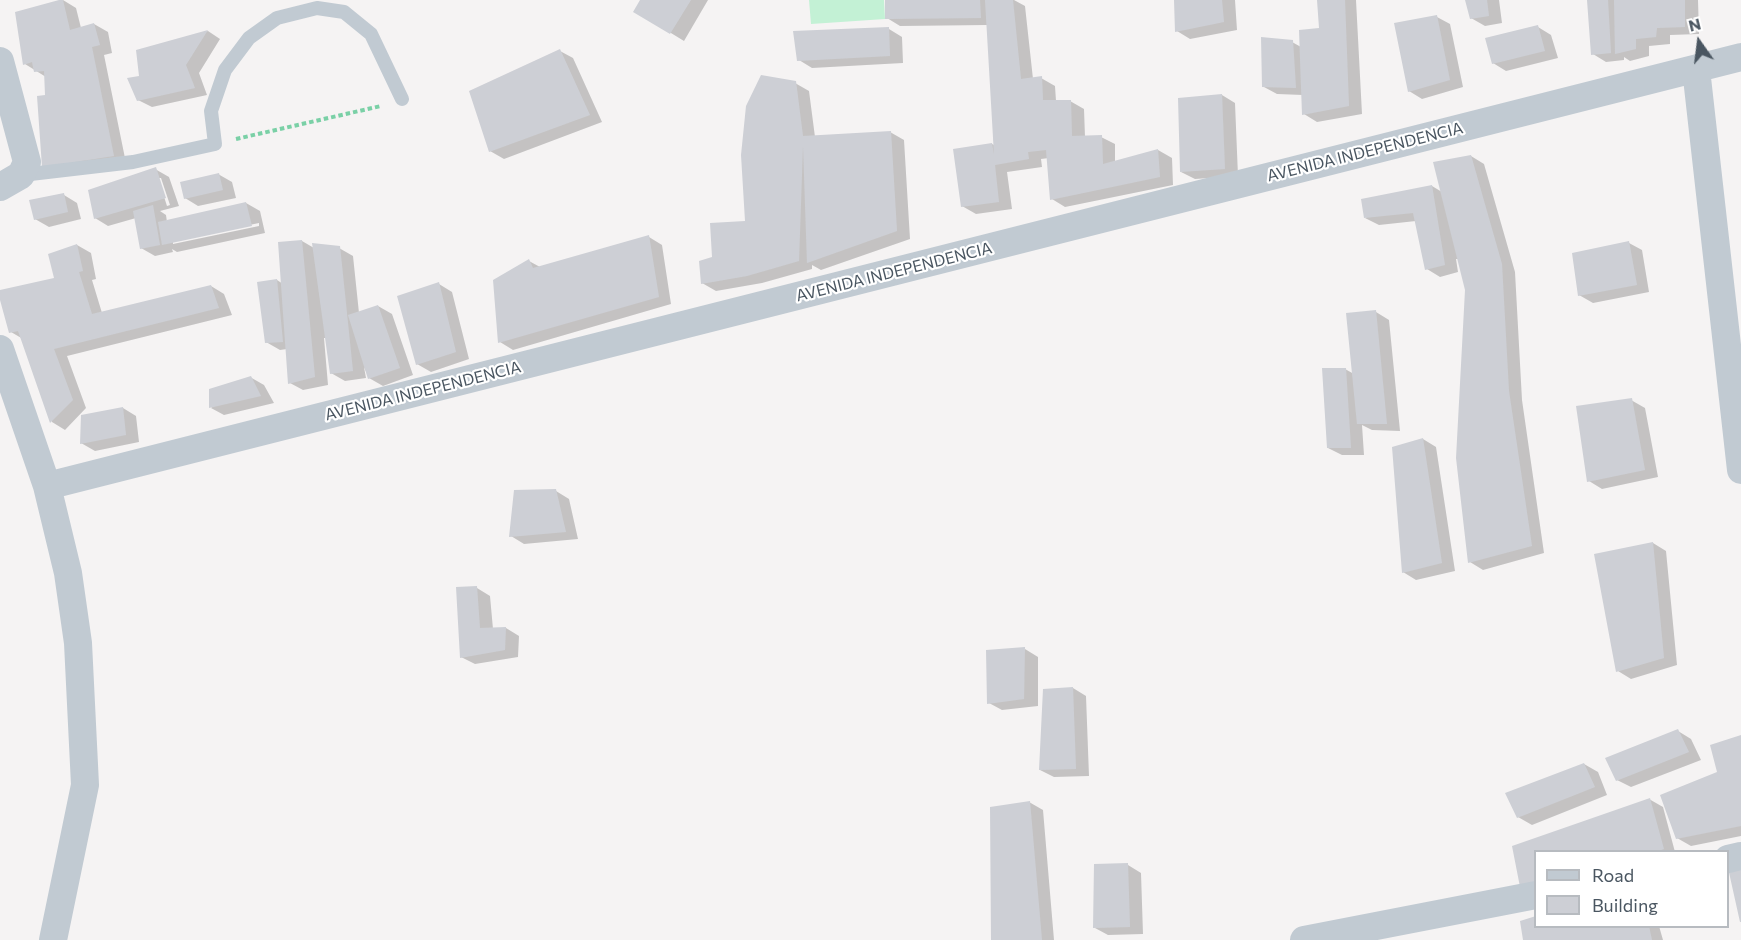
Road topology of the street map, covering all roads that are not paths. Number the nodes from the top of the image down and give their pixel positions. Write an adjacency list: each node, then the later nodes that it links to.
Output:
1 (1741, 57): 3 (street, AVENIDA INDEPENDENCIA)
2 (0, 61): 5 (street)
3 (1696, 69): 7 (street); 8 (street, AVENIDA INDEPENDENCIA)
4 (402, 99): 5 (lane)
5 (16, 174)
6 (0, 349): 8 (street)
7 (1741, 470)
8 (46, 486): 10 (street)
9 (1534, 895): 11 (street)
10 (53, 940)
11 (1304, 940)

